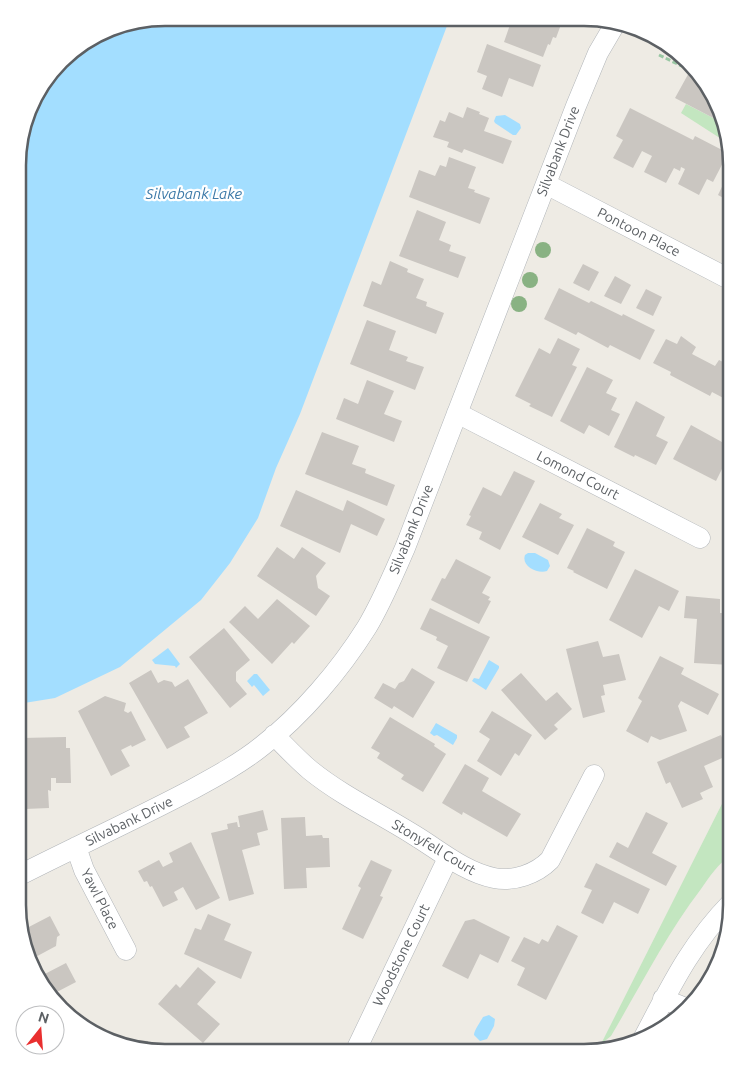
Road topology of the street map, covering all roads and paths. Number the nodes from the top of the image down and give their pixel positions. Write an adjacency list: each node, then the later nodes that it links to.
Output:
1 (611, 29): 4 (street, Silvabank Drive)
2 (659, 55): 3 (path)
3 (678, 64)
4 (546, 184): 5 (street, Pontoon Place); 6 (street, Silvabank Drive)
5 (723, 275)
6 (457, 413): 7 (street, Lomond Court); 8 (street, Silvabank Drive)
7 (700, 538)
8 (274, 735): 10 (street, Silvabank Drive); 11 (street, Stonyfell Court)
9 (594, 775): 11 (street, Stonyfell Court)
10 (76, 847): 12 (street, Silvabank Drive); 14 (street, Yawl Place)
11 (448, 858): 18 (street, Woodstone Court)
12 (26, 872)
13 (722, 913): 15 (street)
14 (126, 950)
15 (663, 999): 16 (street); 17 (street)
16 (678, 1006)
17 (649, 1027)
18 (359, 1044)

